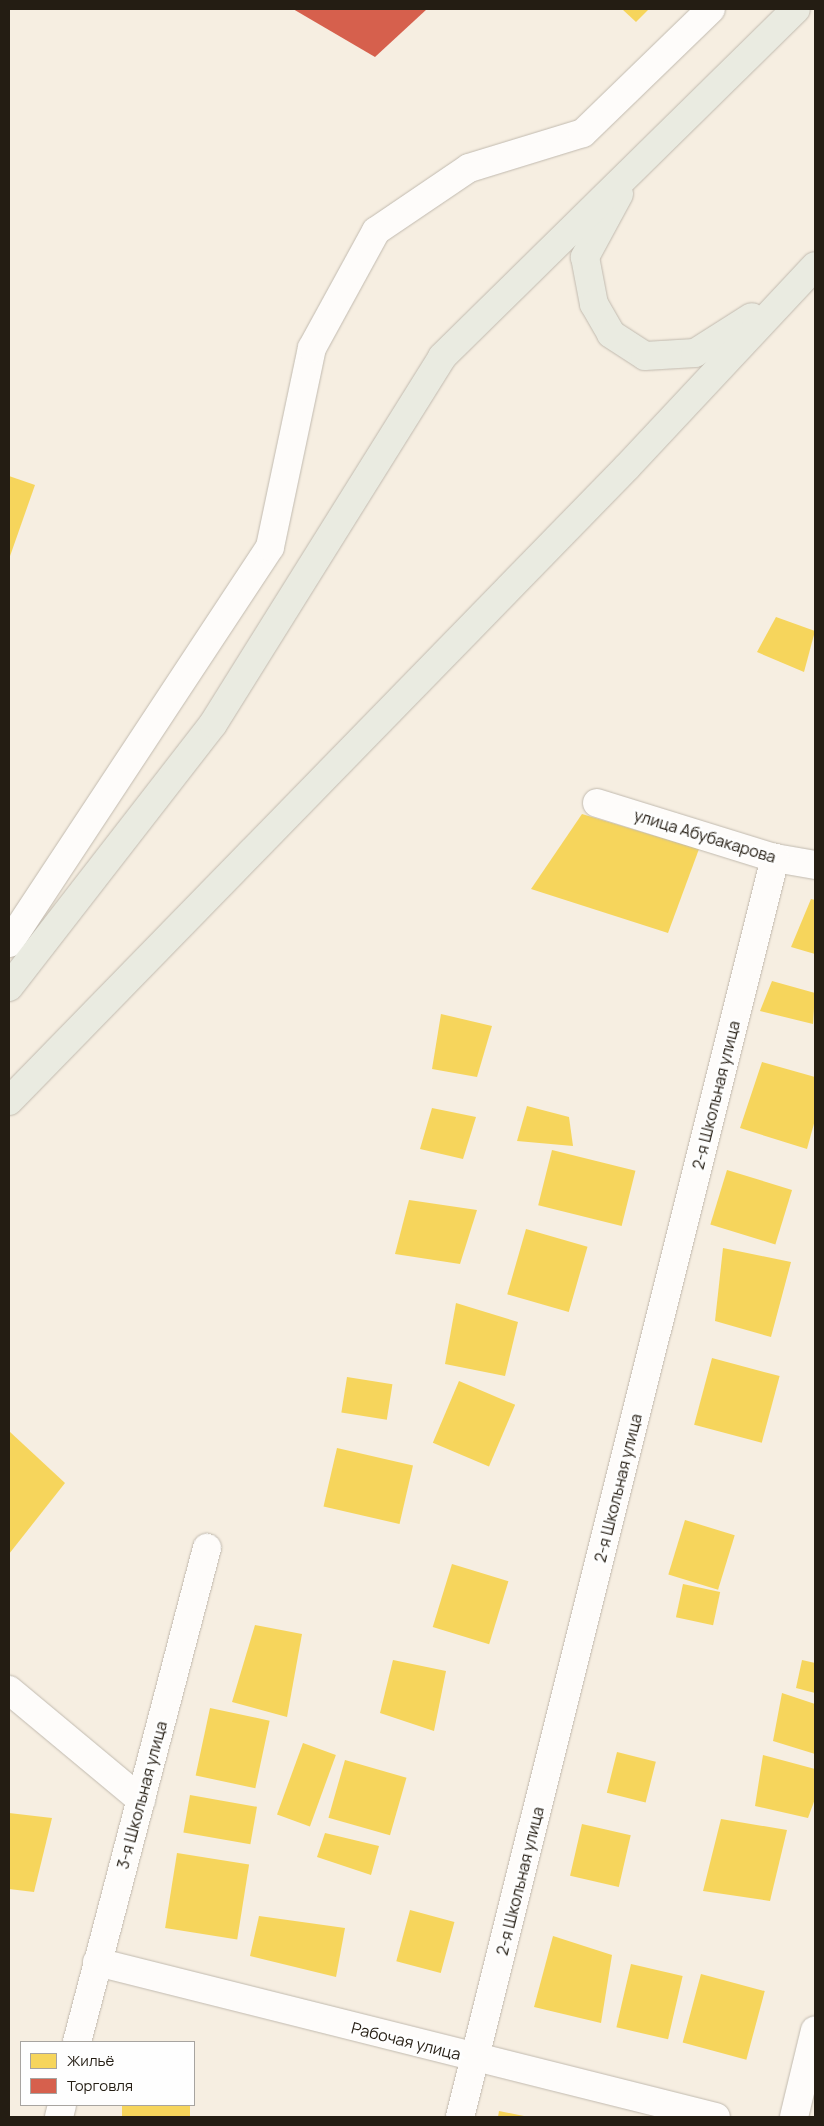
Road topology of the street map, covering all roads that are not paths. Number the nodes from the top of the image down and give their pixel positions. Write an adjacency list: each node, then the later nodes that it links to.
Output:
1 (711, 9): 9 (street)
2 (796, 9): 3 (main road)
3 (635, 167): 5 (main road); 10 (main road)
4 (815, 266): 5 (main road)
5 (785, 296): 11 (main road)
6 (597, 803): 7 (street, улица Абубакарова)
7 (775, 858): 8 (street, улица Абубакарова); 18 (street, 2-я Школьная улица)
8 (815, 865)
9 (9, 943)
10 (9, 987)
11 (9, 1101)
12 (207, 1548): 14 (street, 3-я Школьная улица)
13 (9, 1690): 14 (street)
14 (141, 1800): 15 (street, 3-я Школьная улица)
15 (97, 1962): 17 (street, 3-я Школьная улица); 18 (street, Рабочая улица)
16 (815, 2030): 21 (street)
17 (77, 2041)
18 (475, 2059): 19 (street, 2-я Школьная улица); 20 (street, Рабочая улица)
19 (460, 2117)
20 (716, 2117)
21 (794, 2117)

